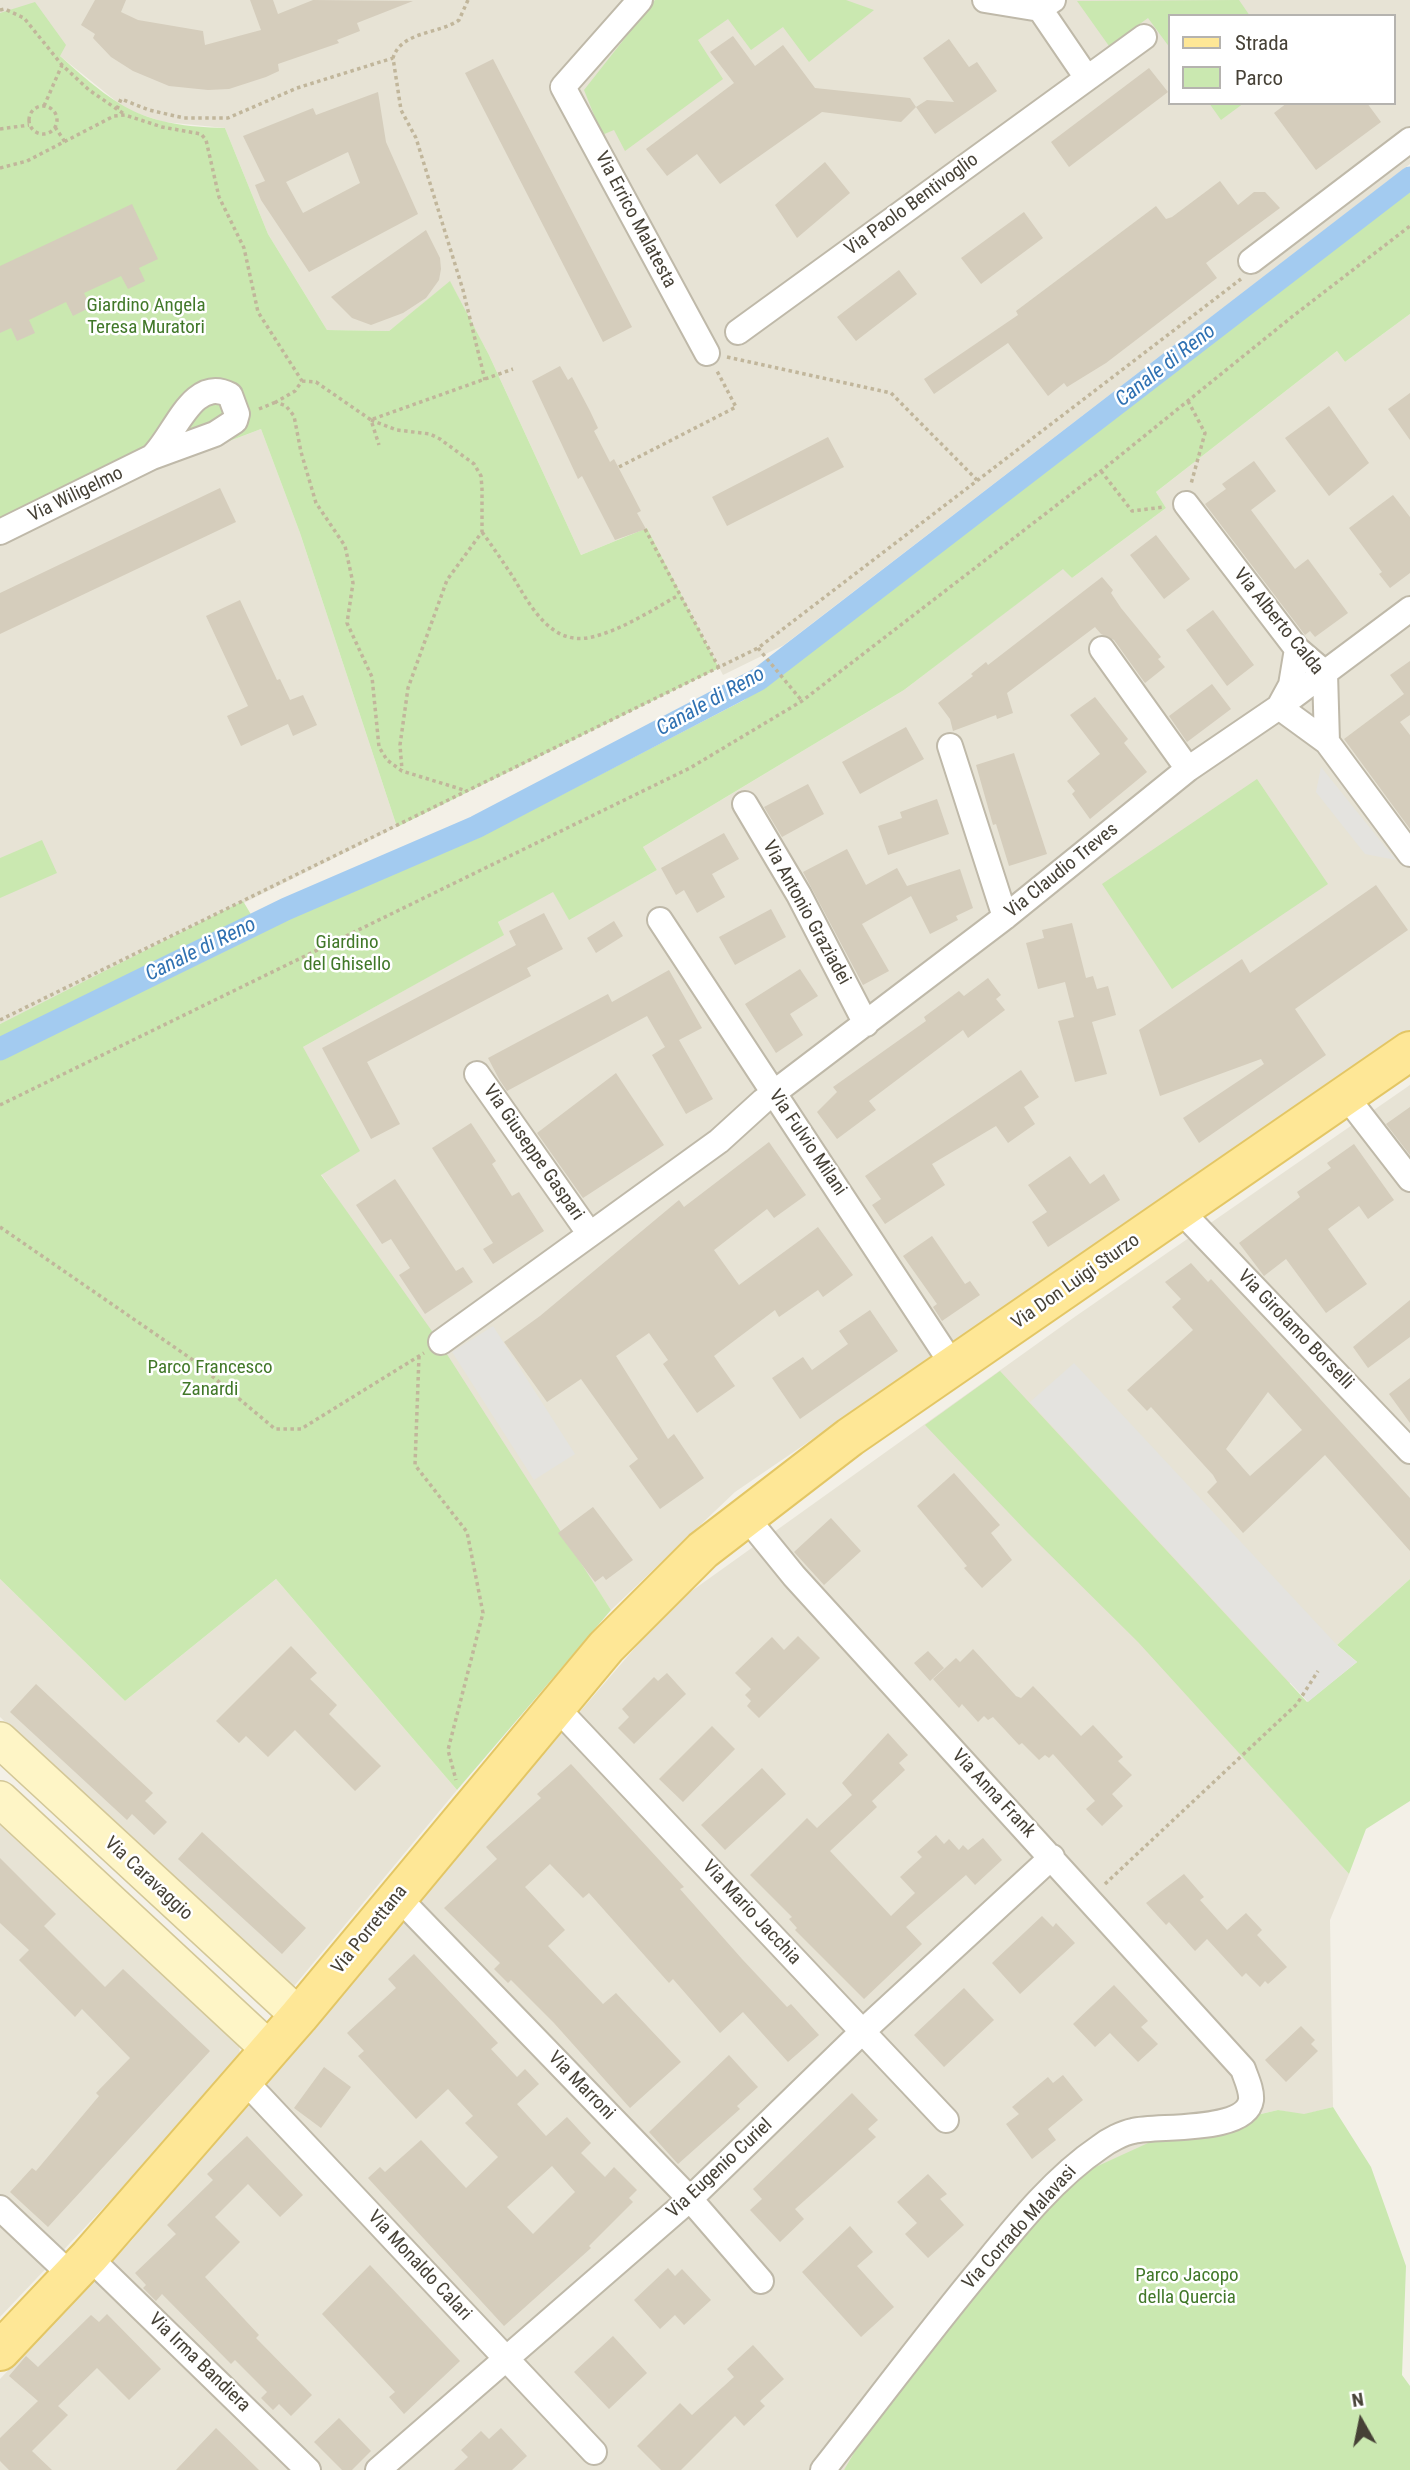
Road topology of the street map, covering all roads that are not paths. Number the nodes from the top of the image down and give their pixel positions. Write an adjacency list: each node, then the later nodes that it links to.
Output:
1 (640, 0): 9 (street, Via Errico Malatesta)
2 (985, 0): 3 (street)
3 (1047, 5): 5 (street)
4 (1143, 37): 5 (street, Via Paolo Bentivoglio)
5 (1087, 78): 8 (street, Via Paolo Bentivoglio)
6 (1410, 140): 7 (street)
7 (1249, 267)
8 (738, 332)
9 (708, 354)
10 (152, 457): 12 (street, Via Wiligelmo)
11 (1186, 504): 15 (street, Via Alberto Calda)
12 (0, 532)
13 (1410, 609): 16 (street, Via Claudio Treves)
14 (1102, 649): 20 (street)
15 (1297, 649): 16 (street, Via Alberto Calda); 17 (street)
16 (1325, 673): 17 (street, Via Claudio Treves); 18 (street, Via Alberto Calda)
17 (1279, 707): 18 (street); 20 (street, Via Claudio Treves)
18 (1327, 742): 22 (street)
19 (950, 746): 23 (street)
20 (1188, 769): 23 (street, Via Claudio Treves)
21 (745, 804): 25 (street, Via Antonio Graziadei)
22 (1410, 854)
23 (1005, 917): 25 (street, Via Claudio Treves)
24 (660, 920): 28 (street, Via Fulvio Milani)
25 (866, 1024): 28 (street, Via Claudio Treves)
26 (1410, 1051): 29 (main road, Via Don Luigi Sturzo)
27 (477, 1074): 33 (street, Via Giuseppe Gaspari)
28 (773, 1093): 30 (street, Via Claudio Treves); 35 (street, Via Fulvio Milani)
29 (1345, 1095): 31 (street); 32 (main road, Via Don Luigi Sturzo)
30 (719, 1141): 33 (street, Via Giuseppe Gaspari)
31 (1410, 1179)
32 (1180, 1210): 35 (main road, Via Don Luigi Sturzo); 36 (street, Via Girolamo Borselli)
33 (589, 1233): 34 (street, Via Giuseppe Gaspari)
34 (441, 1342)
35 (954, 1367): 37 (main road, Via Don Luigi Sturzo)
36 (1410, 1451)
37 (746, 1517): 38 (main road, Via Porrettana); 41 (street, Via Anna Frank)
38 (556, 1707): 42 (main road, Via Porrettana); 44 (street, Via Mario Jacchia)
39 (0, 1740): 43 (main road, Via Caravaggio)
40 (0, 1799): 45 (main road)
41 (1052, 1857): 44 (street, Via Eugenio Curiel); 46 (street, Via Anna Frank)
42 (397, 1896): 43 (main road, Via Porrettana); 49 (street, Via Marroni)
43 (299, 2016): 45 (main road, Via Porrettana)
44 (863, 2031): 48 (street, Via Mario Jacchia); 49 (street, Via Eugenio Curiel)
45 (270, 2050): 47 (main road, Via Porrettana)
46 (1242, 2069): 58 (street, Via Corrado Malavasi)
47 (244, 2080): 51 (main road, Via Porrettana); 54 (street, Via Monaldo Calari)
48 (946, 2120)
49 (690, 2199): 52 (street, Via Marroni); 54 (street, Via Eugenio Curiel)
50 (0, 2208): 51 (street, Via Irma Bandiera)
51 (80, 2267): 53 (main road, Via Porrettana); 56 (street, Via Irma Bandiera)
52 (761, 2281)
53 (0, 2351)
54 (504, 2358): 55 (street, Via Monaldo Calari); 57 (street, Via Eugenio Curiel)
55 (594, 2452)
56 (308, 2470)
57 (378, 2470)
58 (823, 2470)

